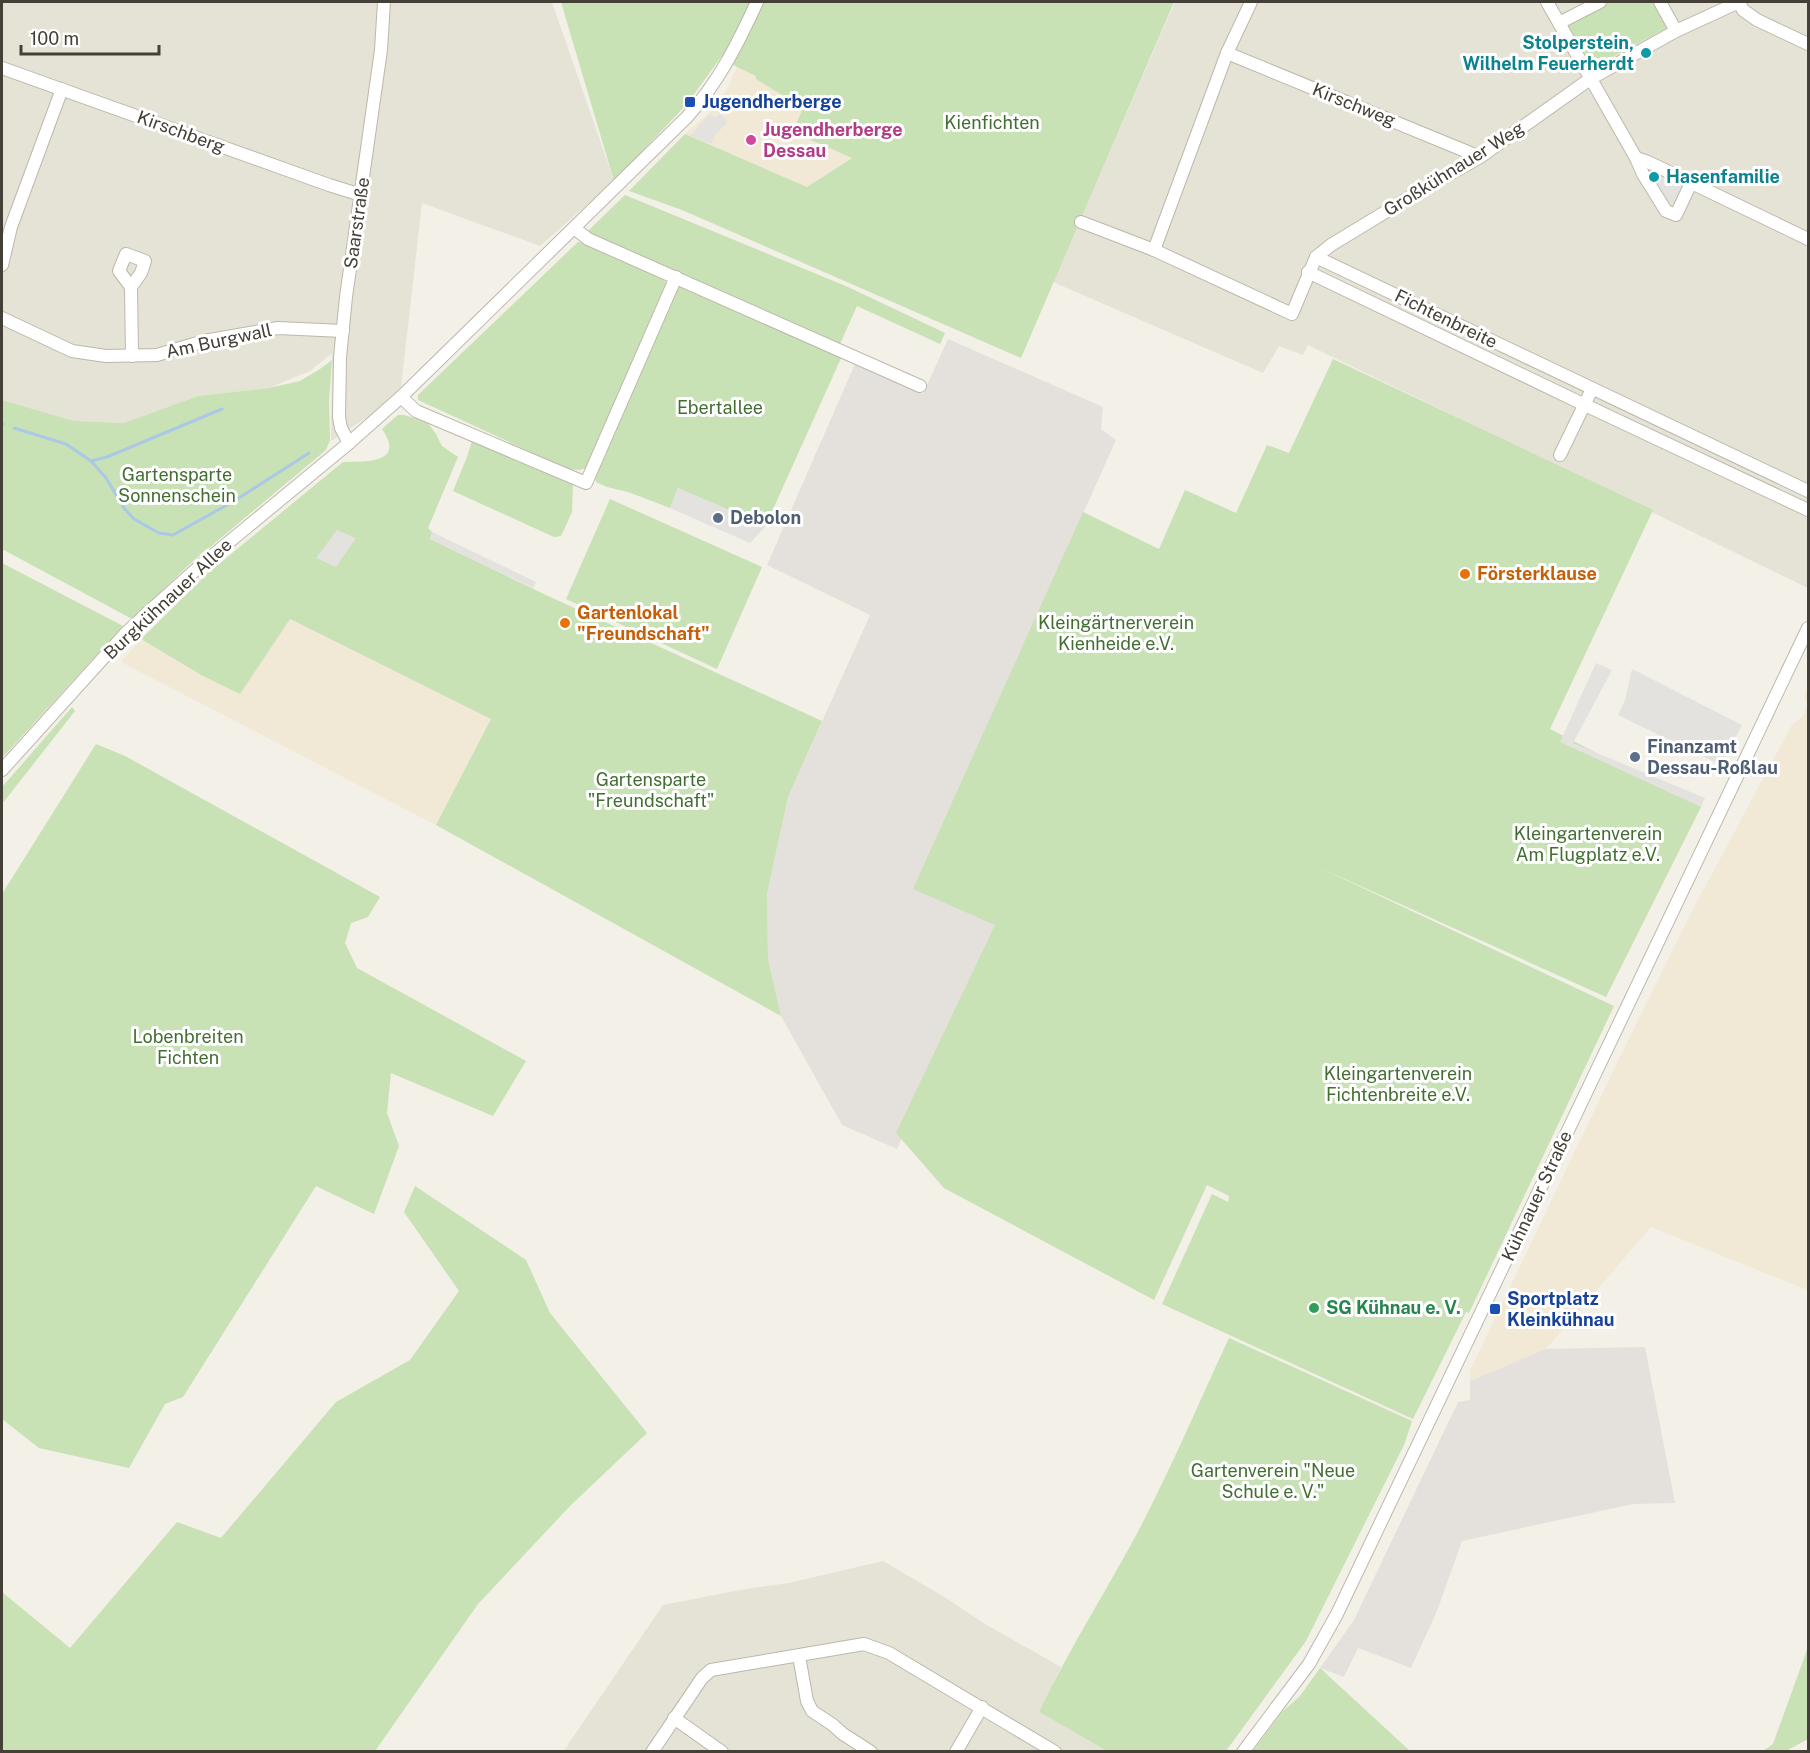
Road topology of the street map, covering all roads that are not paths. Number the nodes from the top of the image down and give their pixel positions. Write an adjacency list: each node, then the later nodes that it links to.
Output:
1 (384, 2): 18 (street, Saarstraße)
2 (757, 2): 20 (street)
3 (1251, 2): 11 (street)
4 (1547, 2): 8 (street)
5 (1600, 2): 8 (street)
6 (1660, 2): 9 (street)
7 (1739, 2): 9 (street); 10 (street)
8 (1559, 23): 13 (street)
9 (1676, 31): 13 (street, Großkühnauer Weg)
10 (1809, 44)
11 (1227, 54): 15 (street, Kirschweg); 22 (street)
12 (2, 68): 14 (street, Kirschberg)
13 (1590, 79): 15 (street, Großkühnauer Weg); 16 (street)
14 (63, 89): 18 (street, Kirschberg); 24 (street)
15 (1480, 157): 23 (street, Großkühnauer Weg)
16 (1636, 158): 17 (street); 17 (street)
17 (1691, 183): 21 (street)
18 (361, 195): 29 (street, Saarstraße)
19 (1081, 222): 22 (street)
20 (574, 228): 26 (street); 33 (street)
21 (1809, 239)
22 (1154, 250): 25 (street)
23 (1316, 257): 25 (street); 32 (street, Fichtenbreite)
24 (2, 265)
25 (1308, 272): 34 (street, Fichtenbreite)
26 (675, 277): 31 (street); 33 (street)
27 (131, 287): 30 (street)
28 (2, 318): 30 (street, Am Burgwall)
29 (343, 331): 30 (street, Am Burgwall); 35 (street, Saarstraße)
30 (132, 356)
31 (920, 386)
32 (1592, 389): 34 (street); 37 (street, Fichtenbreite)
33 (401, 397): 35 (street)
34 (1585, 405): 36 (street); 38 (street, Fichtenbreite)
35 (349, 443): 40 (street, Burgkühnauer Allee)
36 (1560, 455)
37 (1809, 491)
38 (1809, 510)
39 (1809, 628): 49 (street, Kühnauer Straße)
40 (2, 770)
41 (799, 1656): 42 (street); 43 (street); 46 (street)
42 (982, 1707): 47 (street); 48 (street)
43 (675, 1718): 44 (street); 45 (street)
44 (652, 1752)
45 (722, 1752)
46 (871, 1752)
47 (956, 1752)
48 (1055, 1752)
49 (1243, 1752)

